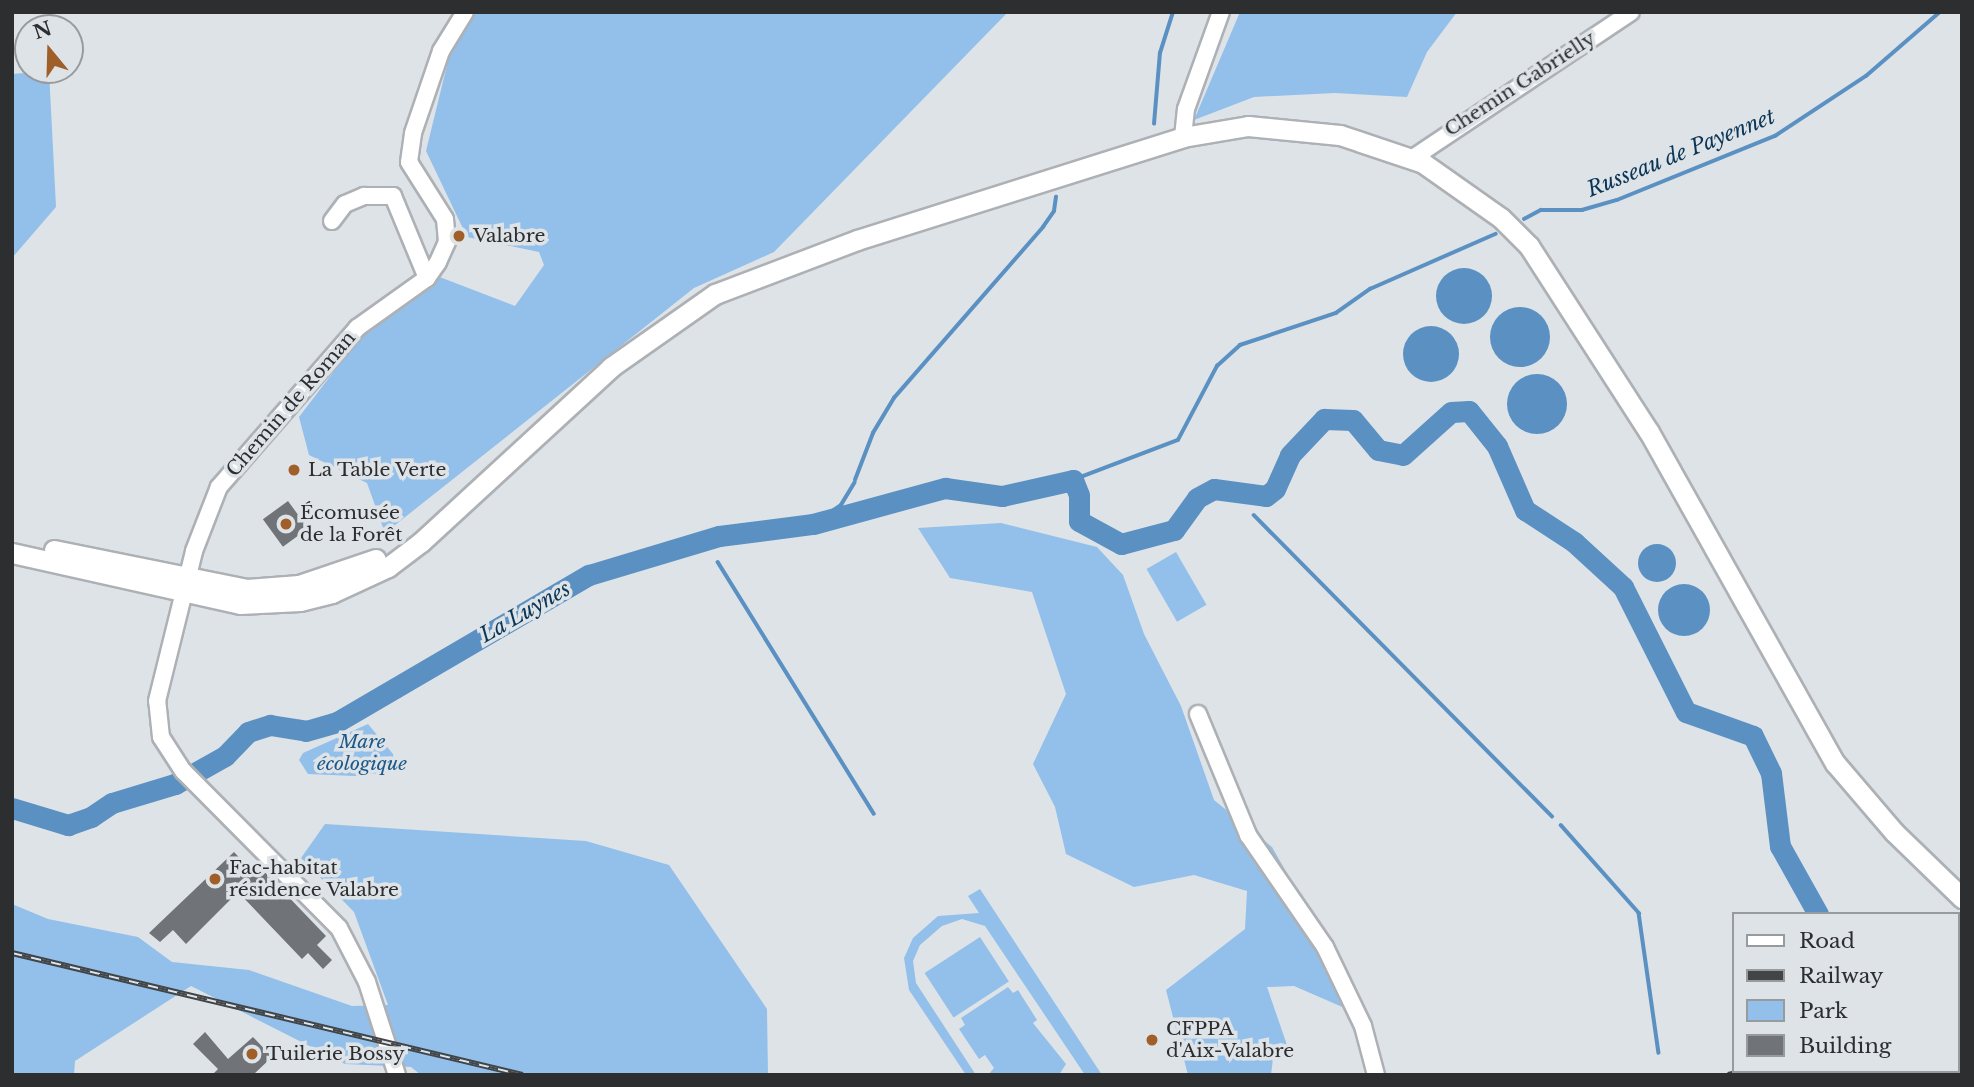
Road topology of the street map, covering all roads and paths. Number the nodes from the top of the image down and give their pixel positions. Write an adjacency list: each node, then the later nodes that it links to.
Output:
1 (465, 12): 7 (street, Chemin de Roman)
2 (1221, 12): 4 (street)
3 (1631, 12): 5 (street, Chemin Gabrielly)
4 (1183, 137): 5 (main road); 10 (main road)
5 (1413, 158): 12 (main road)
6 (332, 221): 7 (street)
7 (427, 278): 10 (street, Chemin de Roman)
8 (12, 541): 10 (main road)
9 (12, 554): 10 (main road)
10 (183, 591): 13 (street, Chemin de Roman)
11 (1198, 715): 14 (street)
12 (1962, 898)
13 (397, 1075)
14 (1376, 1075)

